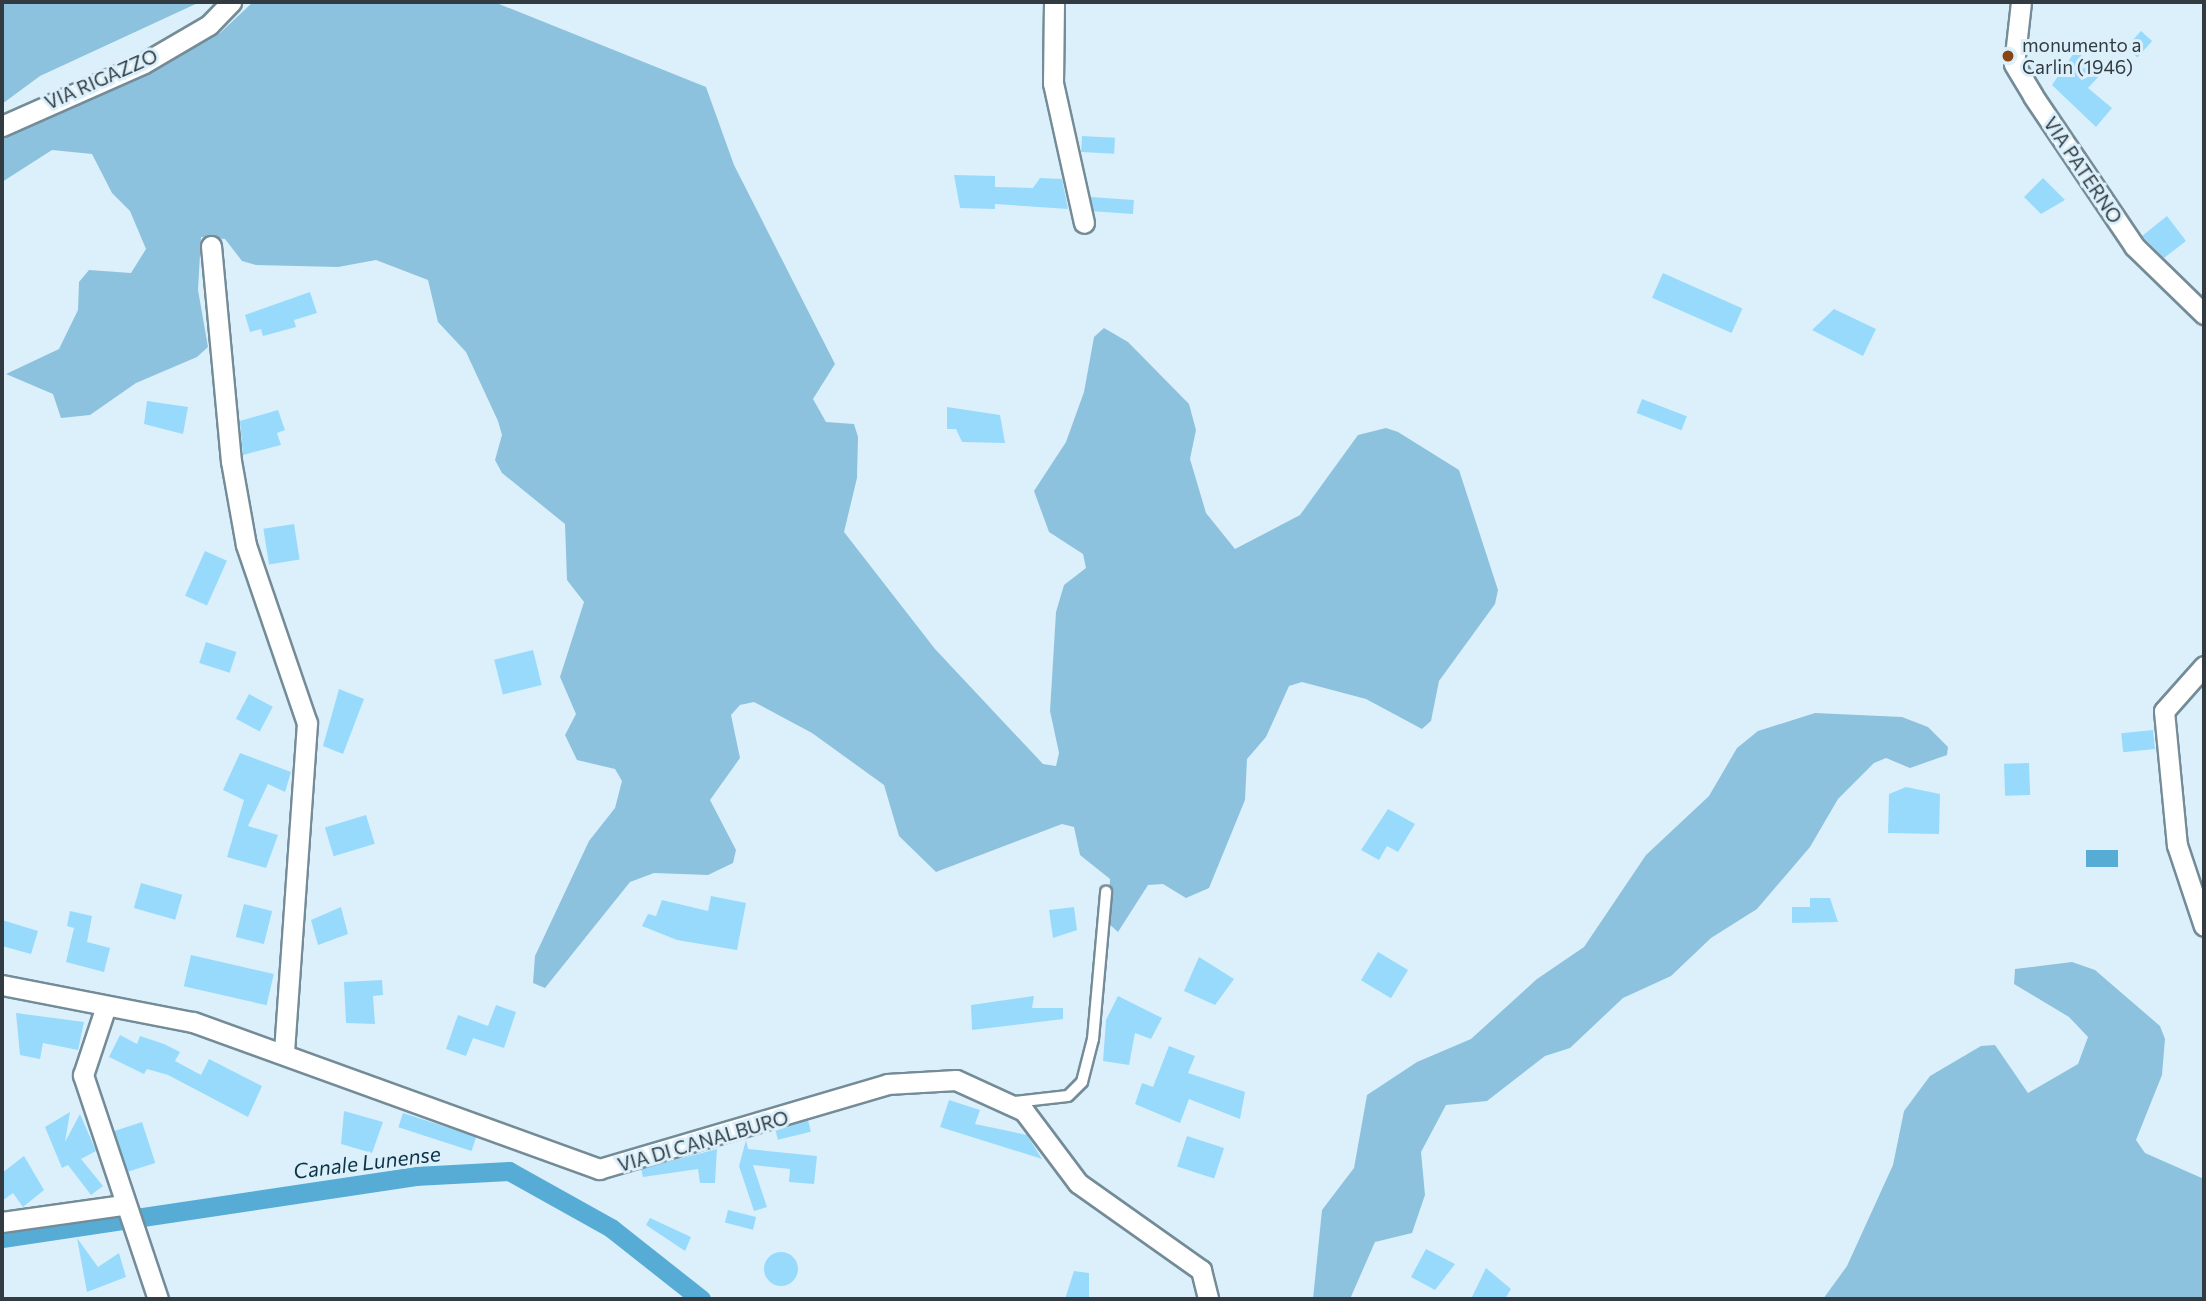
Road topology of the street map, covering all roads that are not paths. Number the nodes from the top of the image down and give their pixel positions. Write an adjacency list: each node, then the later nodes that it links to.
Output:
1 (231, 2): 4 (street, VIA RIGAZZO)
2 (1054, 2): 5 (street)
3 (2021, 2): 7 (street, VIA PATERNO)
4 (2, 126)
5 (1084, 223)
6 (211, 246): 13 (street)
7 (2204, 314)
8 (2204, 666): 10 (street)
9 (1106, 892): 14 (lane)
10 (2204, 926)
11 (2, 985): 12 (street, VIA DI CANALBURO)
12 (106, 1006): 13 (street, VIA DI CANALBURO); 15 (street)
13 (284, 1054): 14 (street, VIA DI CANALBURO)
14 (1015, 1102): 18 (street)
15 (123, 1205): 16 (street); 17 (street)
16 (2, 1222)
17 (158, 1299)
18 (1208, 1299)

